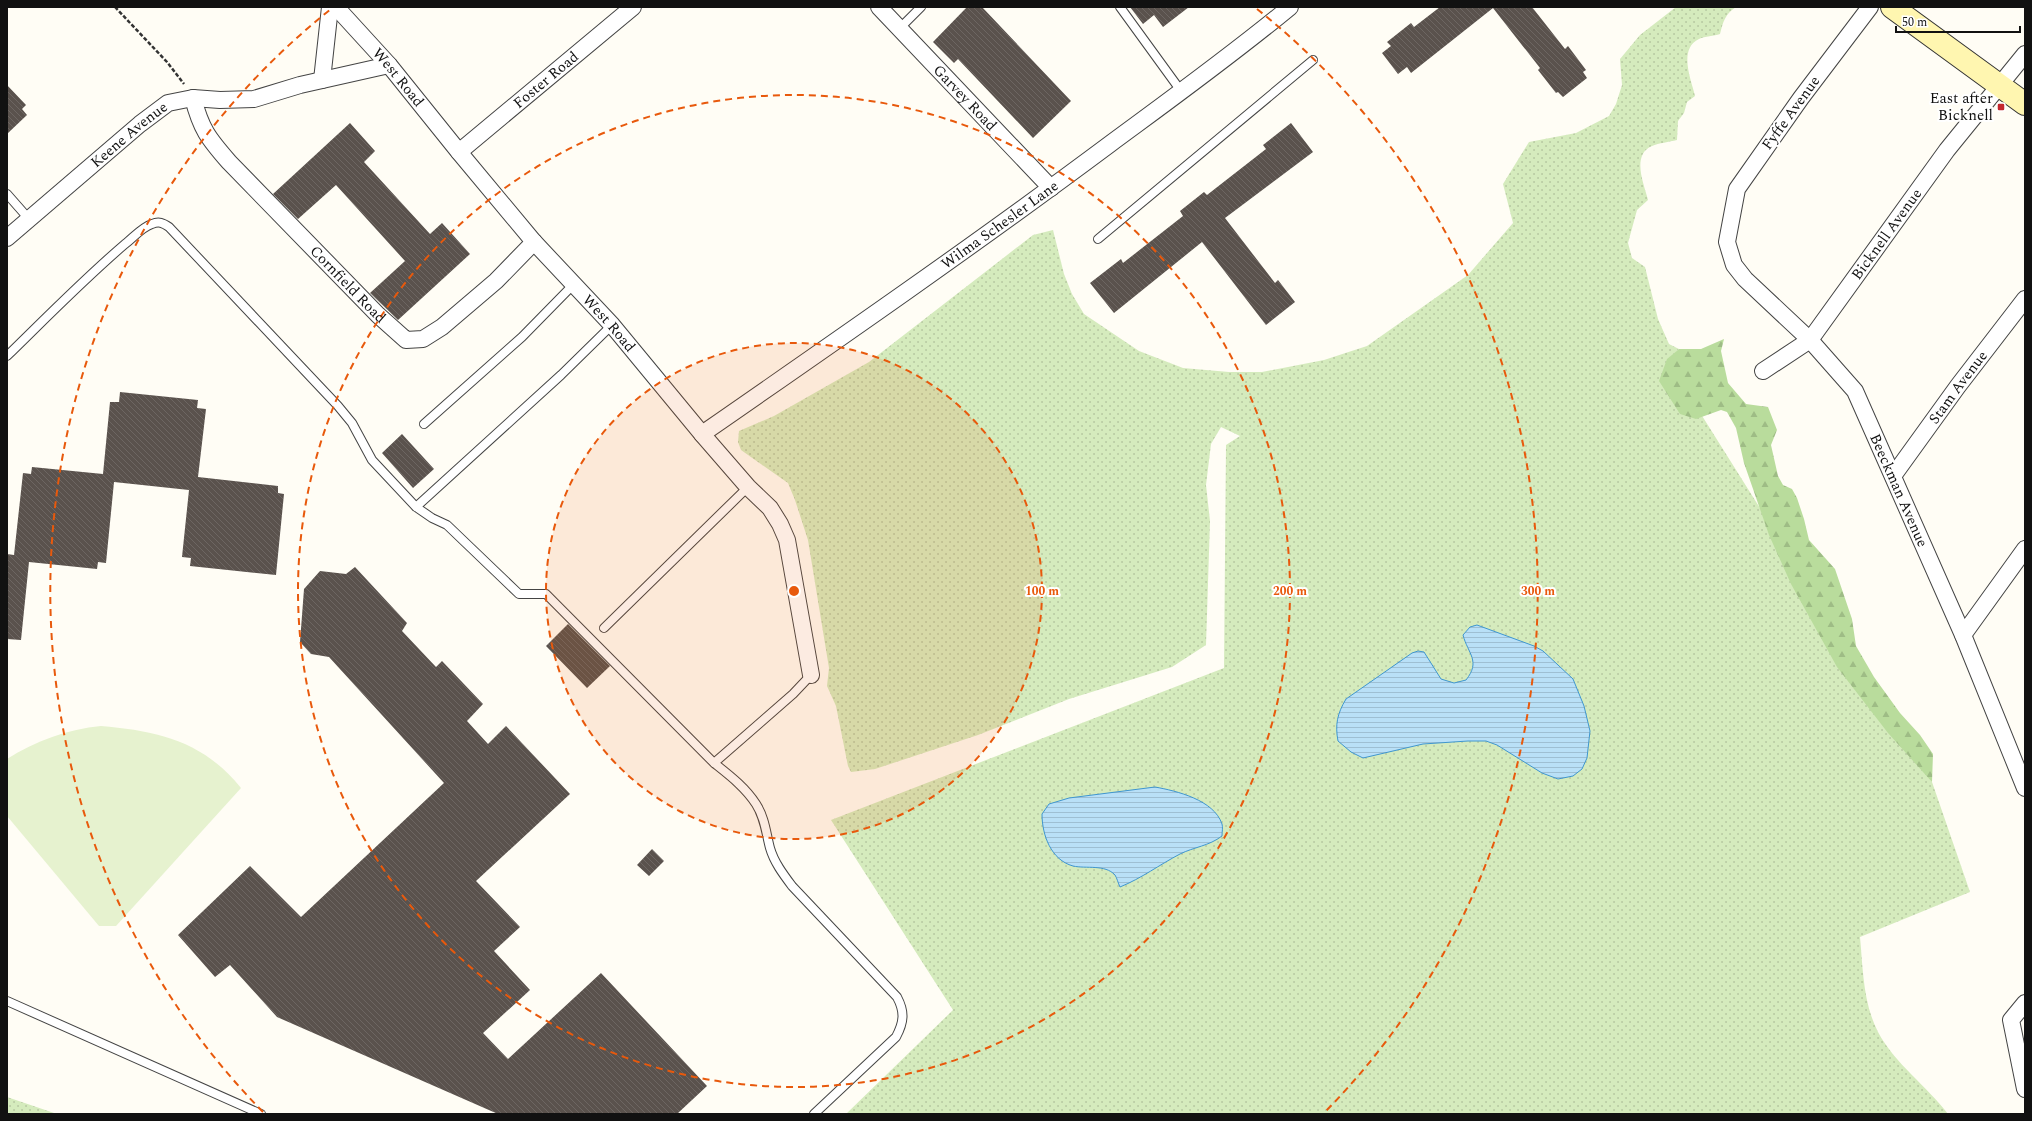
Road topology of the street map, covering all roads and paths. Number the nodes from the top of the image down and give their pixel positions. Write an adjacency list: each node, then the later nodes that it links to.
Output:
1 (115, 7): 18 (path)
2 (330, 7): 15 (street)
3 (336, 7): 14 (street, West Road)
4 (633, 7): 20 (street, Foster Road)
5 (879, 7): 11 (street, Garvey Road)
6 (921, 7): 11 (lane)
7 (1120, 7): 17 (lane)
8 (1290, 7): 17 (street, Wilma Schesler Lane)
9 (1870, 7): 24 (street, Fyffe Avenue)
10 (1892, 7): 16 (main road)
11 (899, 29): 21 (street, Garvey Road)
12 (2025, 54): 16 (street, Bicknell Avenue)
13 (1313, 60): 26 (lane)
14 (389, 65): 15 (street, Keene Avenue); 20 (street, West Road)
15 (322, 80): 18 (street, Keene Avenue)
16 (1999, 84): 19 (main road); 31 (street, Bicknell Avenue)
17 (1182, 91): 21 (street, Wilma Schesler Lane)
18 (193, 98): 23 (street, Keene Avenue); 27 (street, Cornfield Road)
19 (2025, 104)
20 (459, 152): 27 (street, West Road)
21 (1051, 188): 35 (street, Wilma Schesler Lane)
22 (7, 194): 23 (lane)
23 (29, 219): 25 (street, Keene Avenue)
24 (1730, 227): 31 (street, Beeckman Avenue)
25 (7, 238)
26 (1098, 239)
27 (534, 242): 28 (street, West Road)
28 (573, 285): 30 (street, West Road); 34 (lane)
29 (2025, 300): 36 (street, Stam Avenue)
30 (612, 325): 35 (street, West Road); 38 (lane)
31 (1810, 340): 33 (street, Bicknell Avenue); 36 (street, Beeckman Avenue)
32 (7, 356): 38 (lane)
33 (1763, 371)
34 (424, 424)
35 (702, 434): 37 (street, West Road)
36 (1893, 476): 41 (street, Beeckman Avenue)
37 (748, 487): 40 (lane); 42 (street, West Road)
38 (416, 506): 43 (lane)
39 (2025, 549): 41 (street)
40 (604, 628)
41 (1963, 635): 44 (street, Beeckman Avenue)
42 (811, 675): 43 (lane)
43 (714, 763): 49 (lane)
44 (2025, 788)
45 (7, 1001): 48 (lane)
46 (2025, 1003): 47 (street)
47 (2025, 1089)
48 (261, 1114)
49 (814, 1114)

